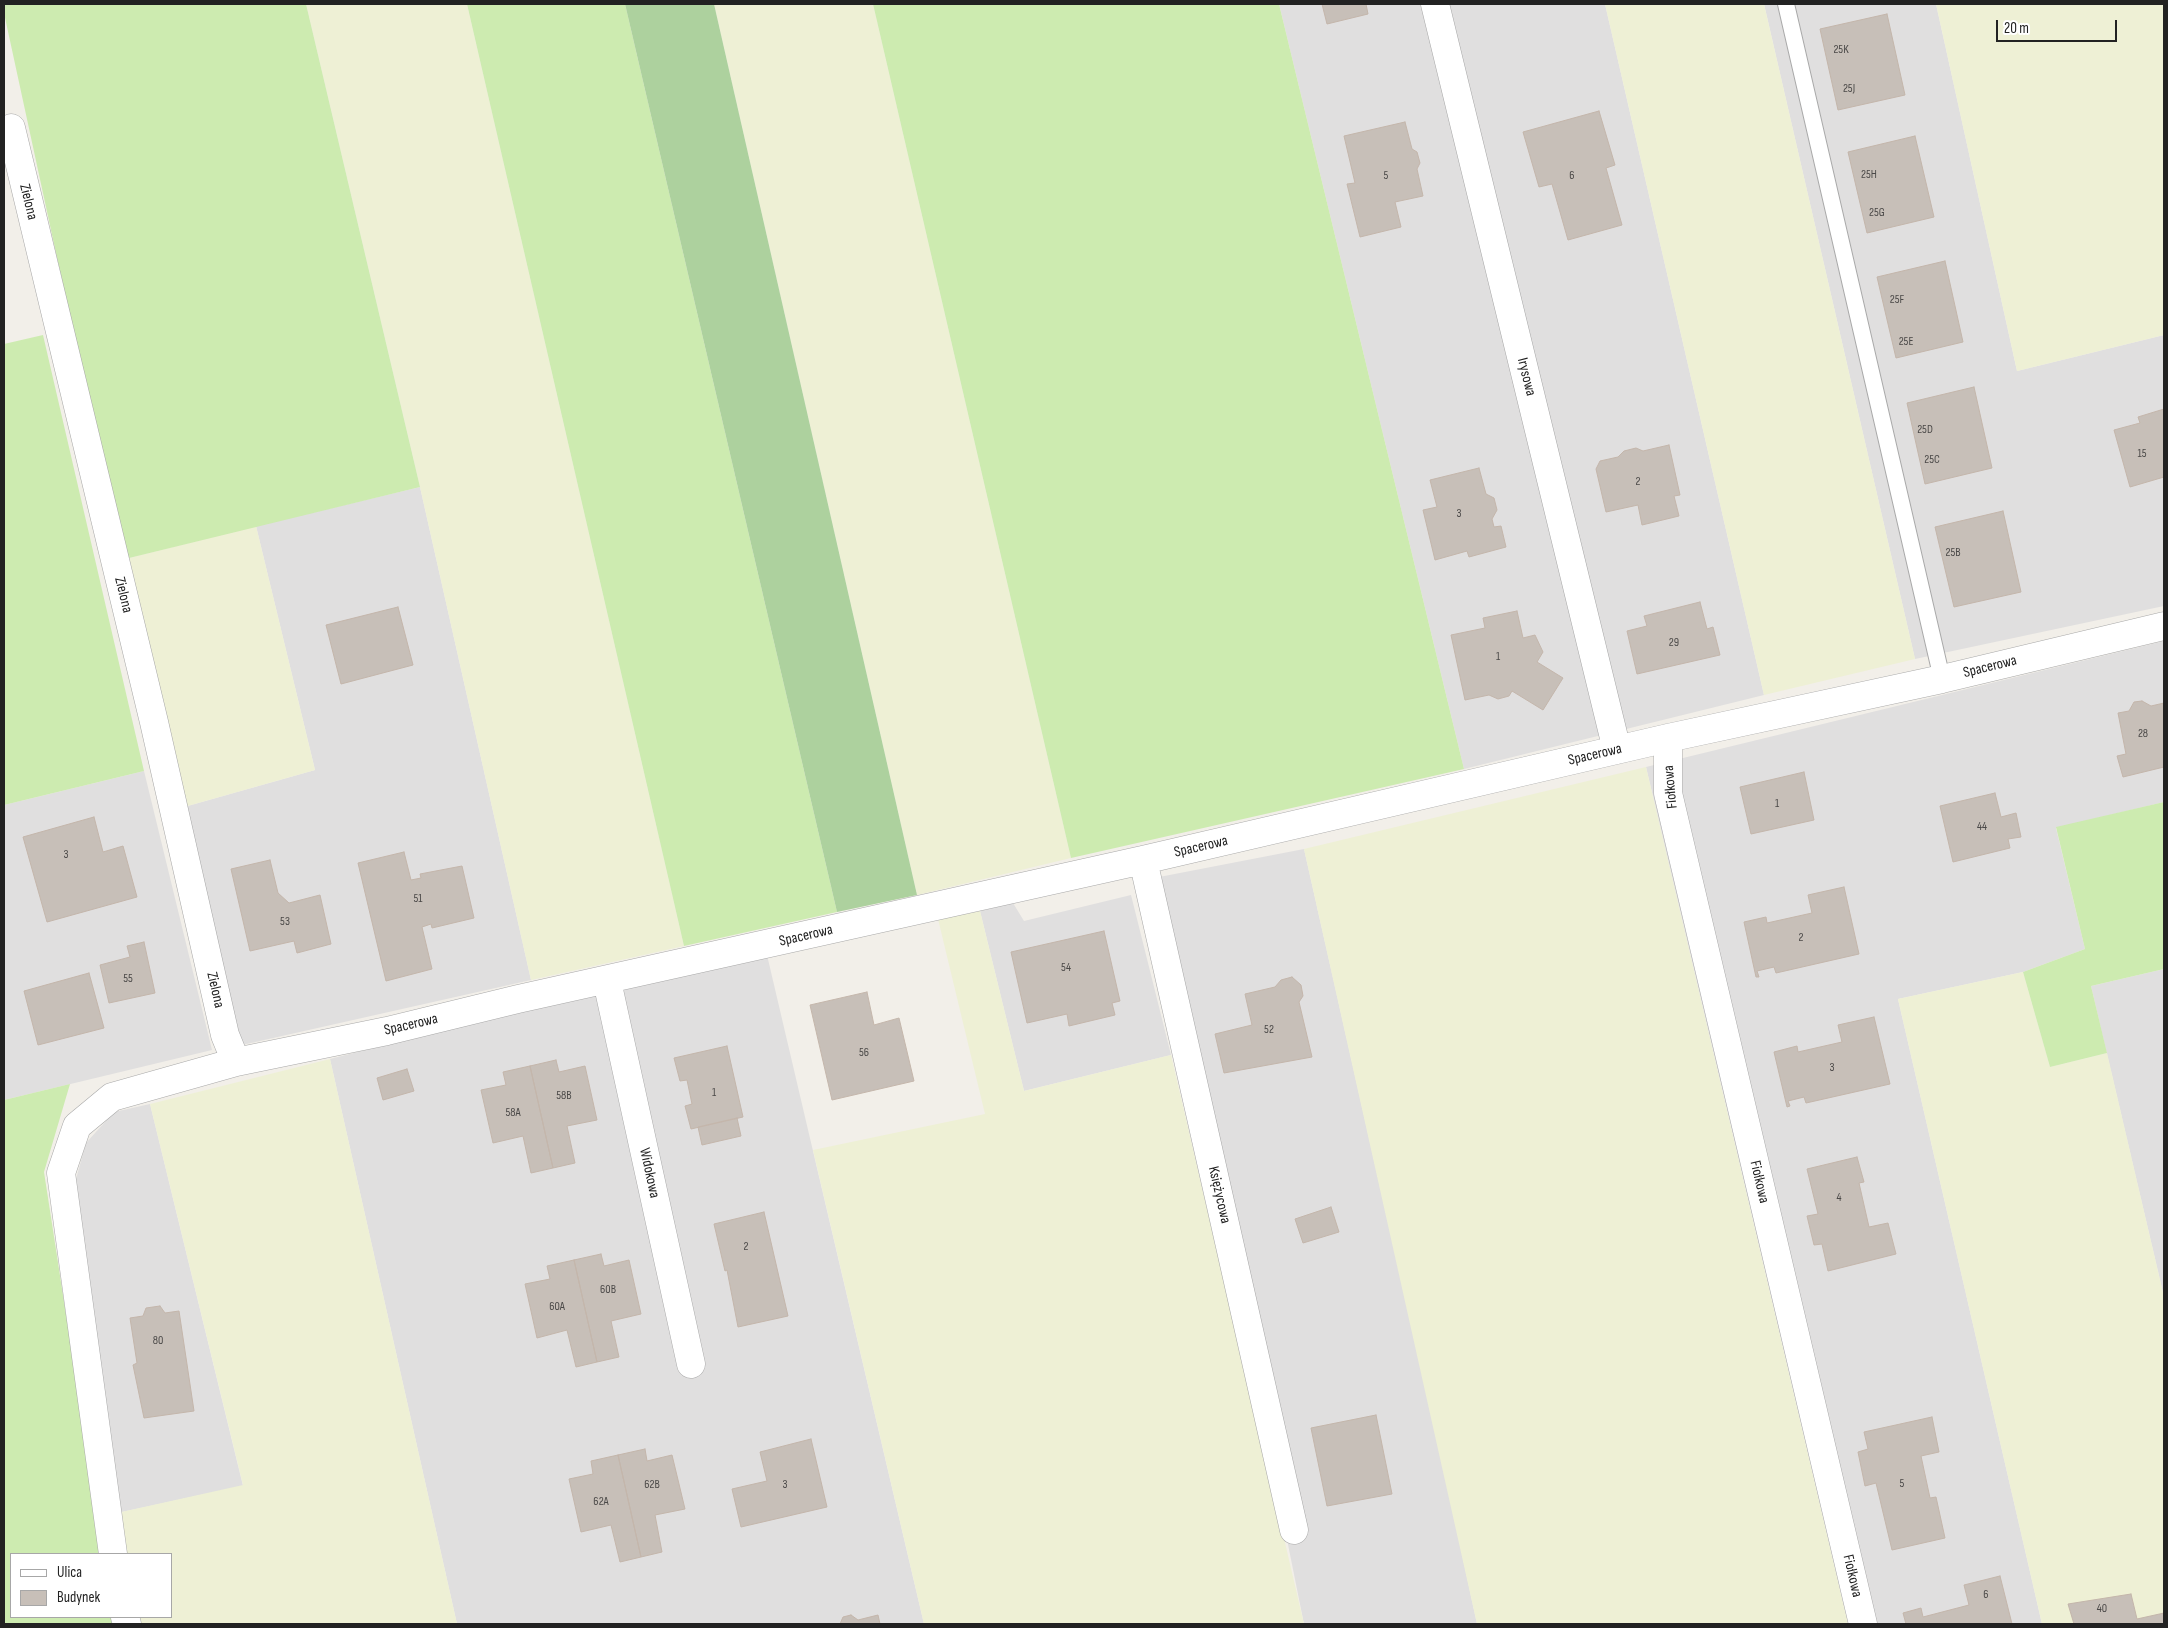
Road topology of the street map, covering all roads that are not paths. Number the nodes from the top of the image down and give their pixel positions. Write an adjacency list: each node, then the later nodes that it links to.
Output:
1 (1435, 4): 7 (street, Irysowa)
2 (1786, 4): 5 (lane)
3 (10, 128): 10 (street, Zielona)
4 (2164, 626): 5 (street, Spacerowa)
5 (1942, 679): 6 (street, Spacerowa)
6 (1668, 738): 7 (street, Spacerowa); 14 (street, Fiołkowa)
7 (1617, 750): 8 (street, Spacerowa)
8 (1144, 860): 9 (street, Spacerowa); 12 (street, Księżycowa)
9 (607, 981): 10 (street, Spacerowa); 11 (street, Widokowa)
10 (236, 1062): 13 (street, Spacerowa)
11 (691, 1364)
12 (1294, 1530)
13 (113, 1553)
14 (1863, 1624)

